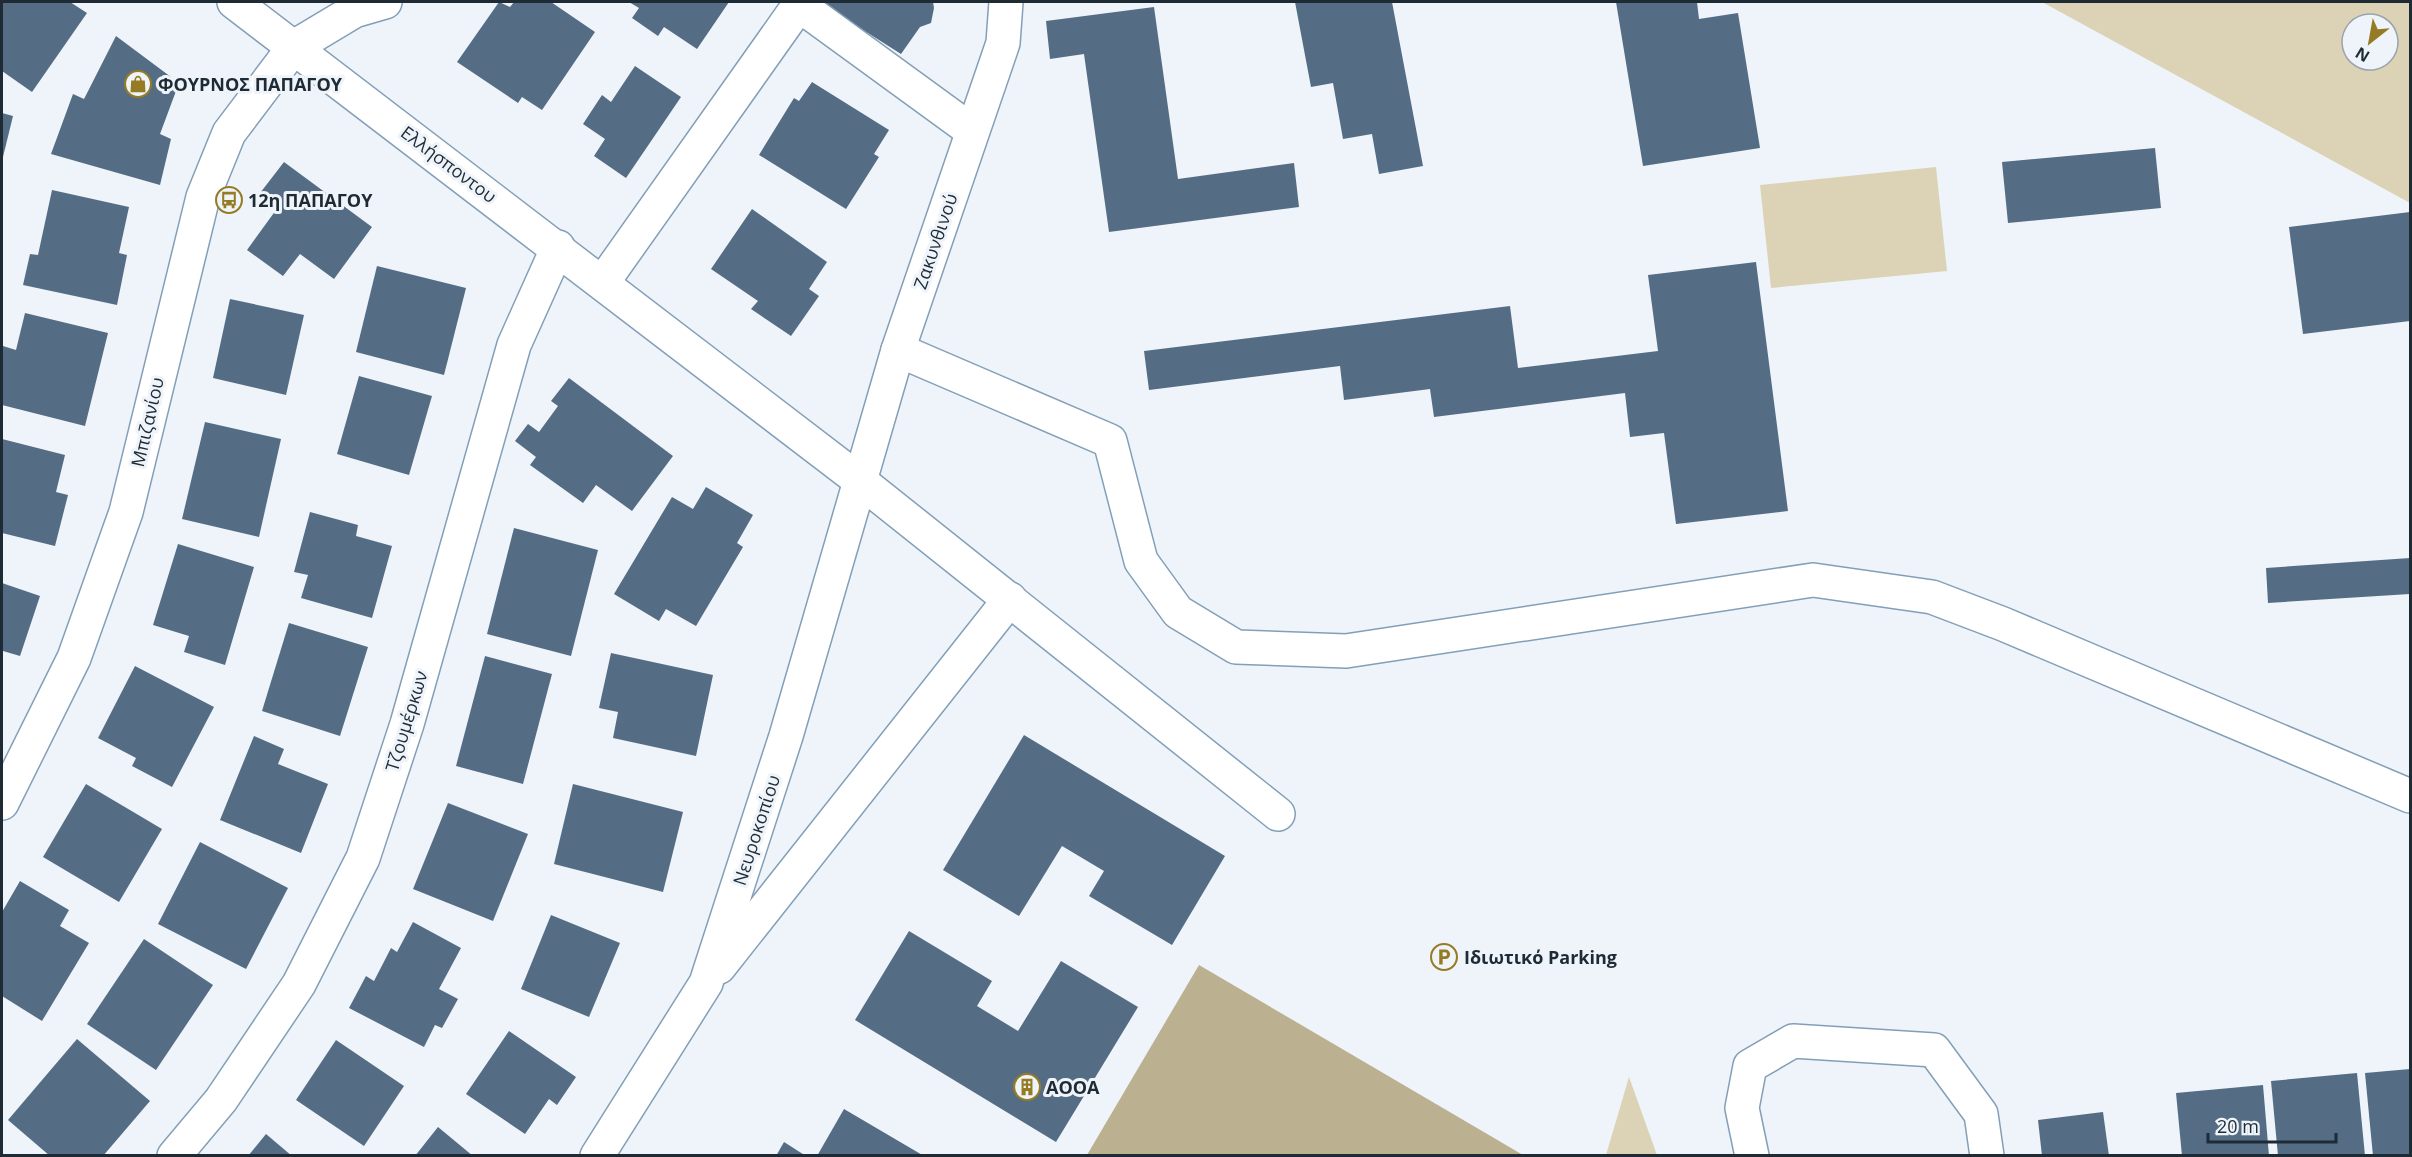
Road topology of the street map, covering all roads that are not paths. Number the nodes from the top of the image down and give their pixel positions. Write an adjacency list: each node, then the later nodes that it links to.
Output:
1 (234, 2): 4 (street, Ελλήσποντου)
2 (385, 2): 4 (street)
3 (1006, 2): 5 (street, Ζακυνθινού)
4 (294, 47): 6 (street, Ελλήσποντου); 12 (street, Μπιζανίου)
5 (972, 131): 7 (street); 8 (street, Ζακυνθινού)
6 (558, 247): 7 (street, Ελλήσποντου); 15 (street, Τζουμέρκων)
7 (603, 282): 9 (street, Ελλήσποντου)
8 (898, 350): 9 (street, Ζακυνθινού); 11 (street)
9 (859, 480): 10 (street, Ελλήσποντου); 14 (street, Νευροκοπίου)
10 (1010, 599): 13 (street, Ελλήσποντου); 14 (street)
11 (2410, 796)
12 (2, 803)
13 (1278, 814)
14 (706, 983): 16 (street, Νευροκοπίου)
15 (174, 1155)
16 (597, 1155)
17 (1752, 1155): 18 (street)
18 (1987, 1155)

